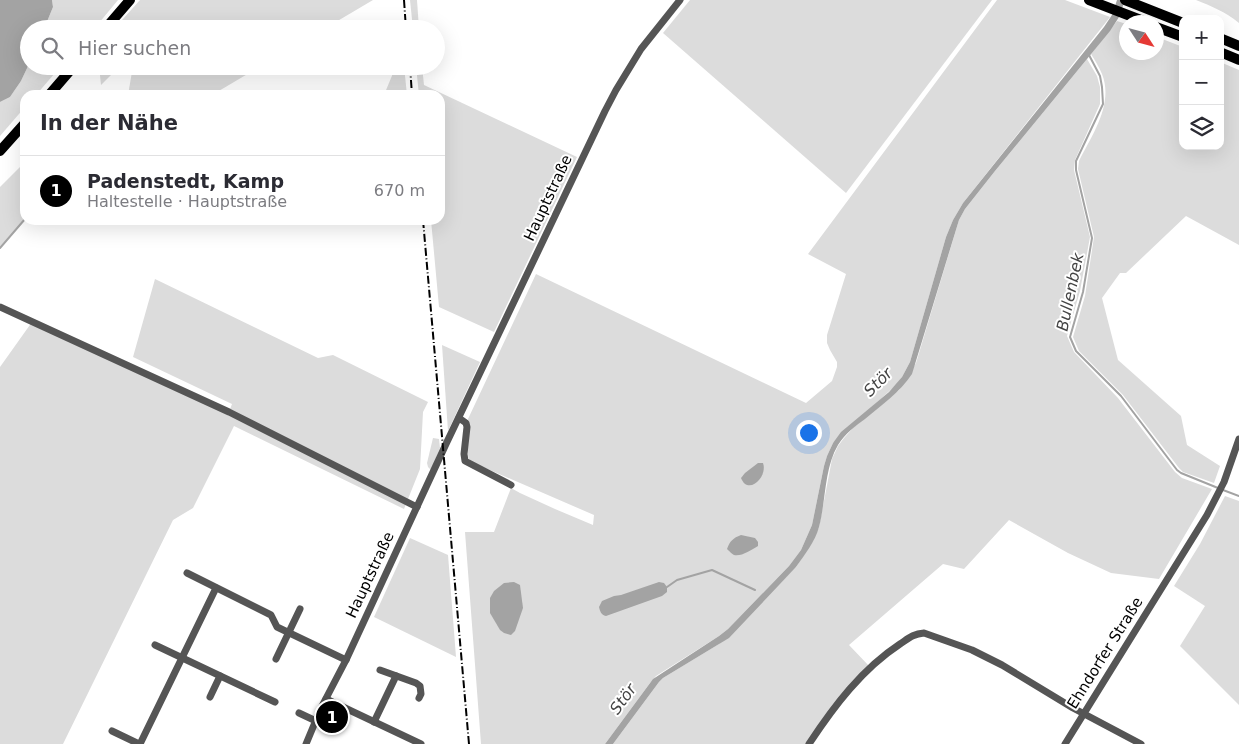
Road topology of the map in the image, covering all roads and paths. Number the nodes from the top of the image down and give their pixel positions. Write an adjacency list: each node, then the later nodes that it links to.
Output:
1 (130, 0): 6 (highway)
2 (680, 0): 19 (street, Hauptstraße)
3 (1125, 0): 7 (highway)
4 (1093, 1): 5 (highway)
5 (1127, 15)
6 (113, 20)
7 (1179, 21)
8 (1164, 30): 9 (highway)
9 (1179, 36)
10 (1224, 40): 11 (highway)
11 (1239, 46)
12 (1224, 54): 13 (highway)
13 (1239, 60)
14 (66, 75): 15 (highway)
15 (53, 90)
16 (20, 129): 17 (highway)
17 (0, 151)
18 (0, 307): 22 (street)
19 (459, 418): 21 (street); 22 (street, Hauptstraße)
20 (1239, 439): 39 (street, Ehndorfer Straße)
21 (511, 486)
22 (417, 507): 30 (street, Hauptstraße)
23 (187, 573): 24 (street)
24 (216, 588): 26 (street); 28 (street)
25 (300, 609): 26 (street)
26 (288, 632): 29 (street); 30 (street)
27 (156, 645): 28 (street)
28 (182, 657): 32 (street); 43 (street)
29 (276, 659)
30 (346, 660): 36 (street, Hauptstraße)
31 (380, 670): 33 (street)
32 (220, 676): 34 (street); 37 (street)
33 (396, 676): 35 (street); 41 (street)
34 (210, 697)
35 (419, 698)
36 (326, 699): 40 (street, Hauptstraße); 41 (street)
37 (275, 702)
38 (299, 713): 40 (street)
39 (1084, 714): 46 (street); 47 (street, Ehndorfer Straße); 48 (street)
40 (316, 721): 44 (street, Hauptstraße)
41 (374, 722): 45 (street)
42 (112, 730): 43 (street)
43 (139, 744)
44 (306, 744)
45 (421, 744)
46 (809, 744)
47 (1065, 744)
48 (1142, 744)

